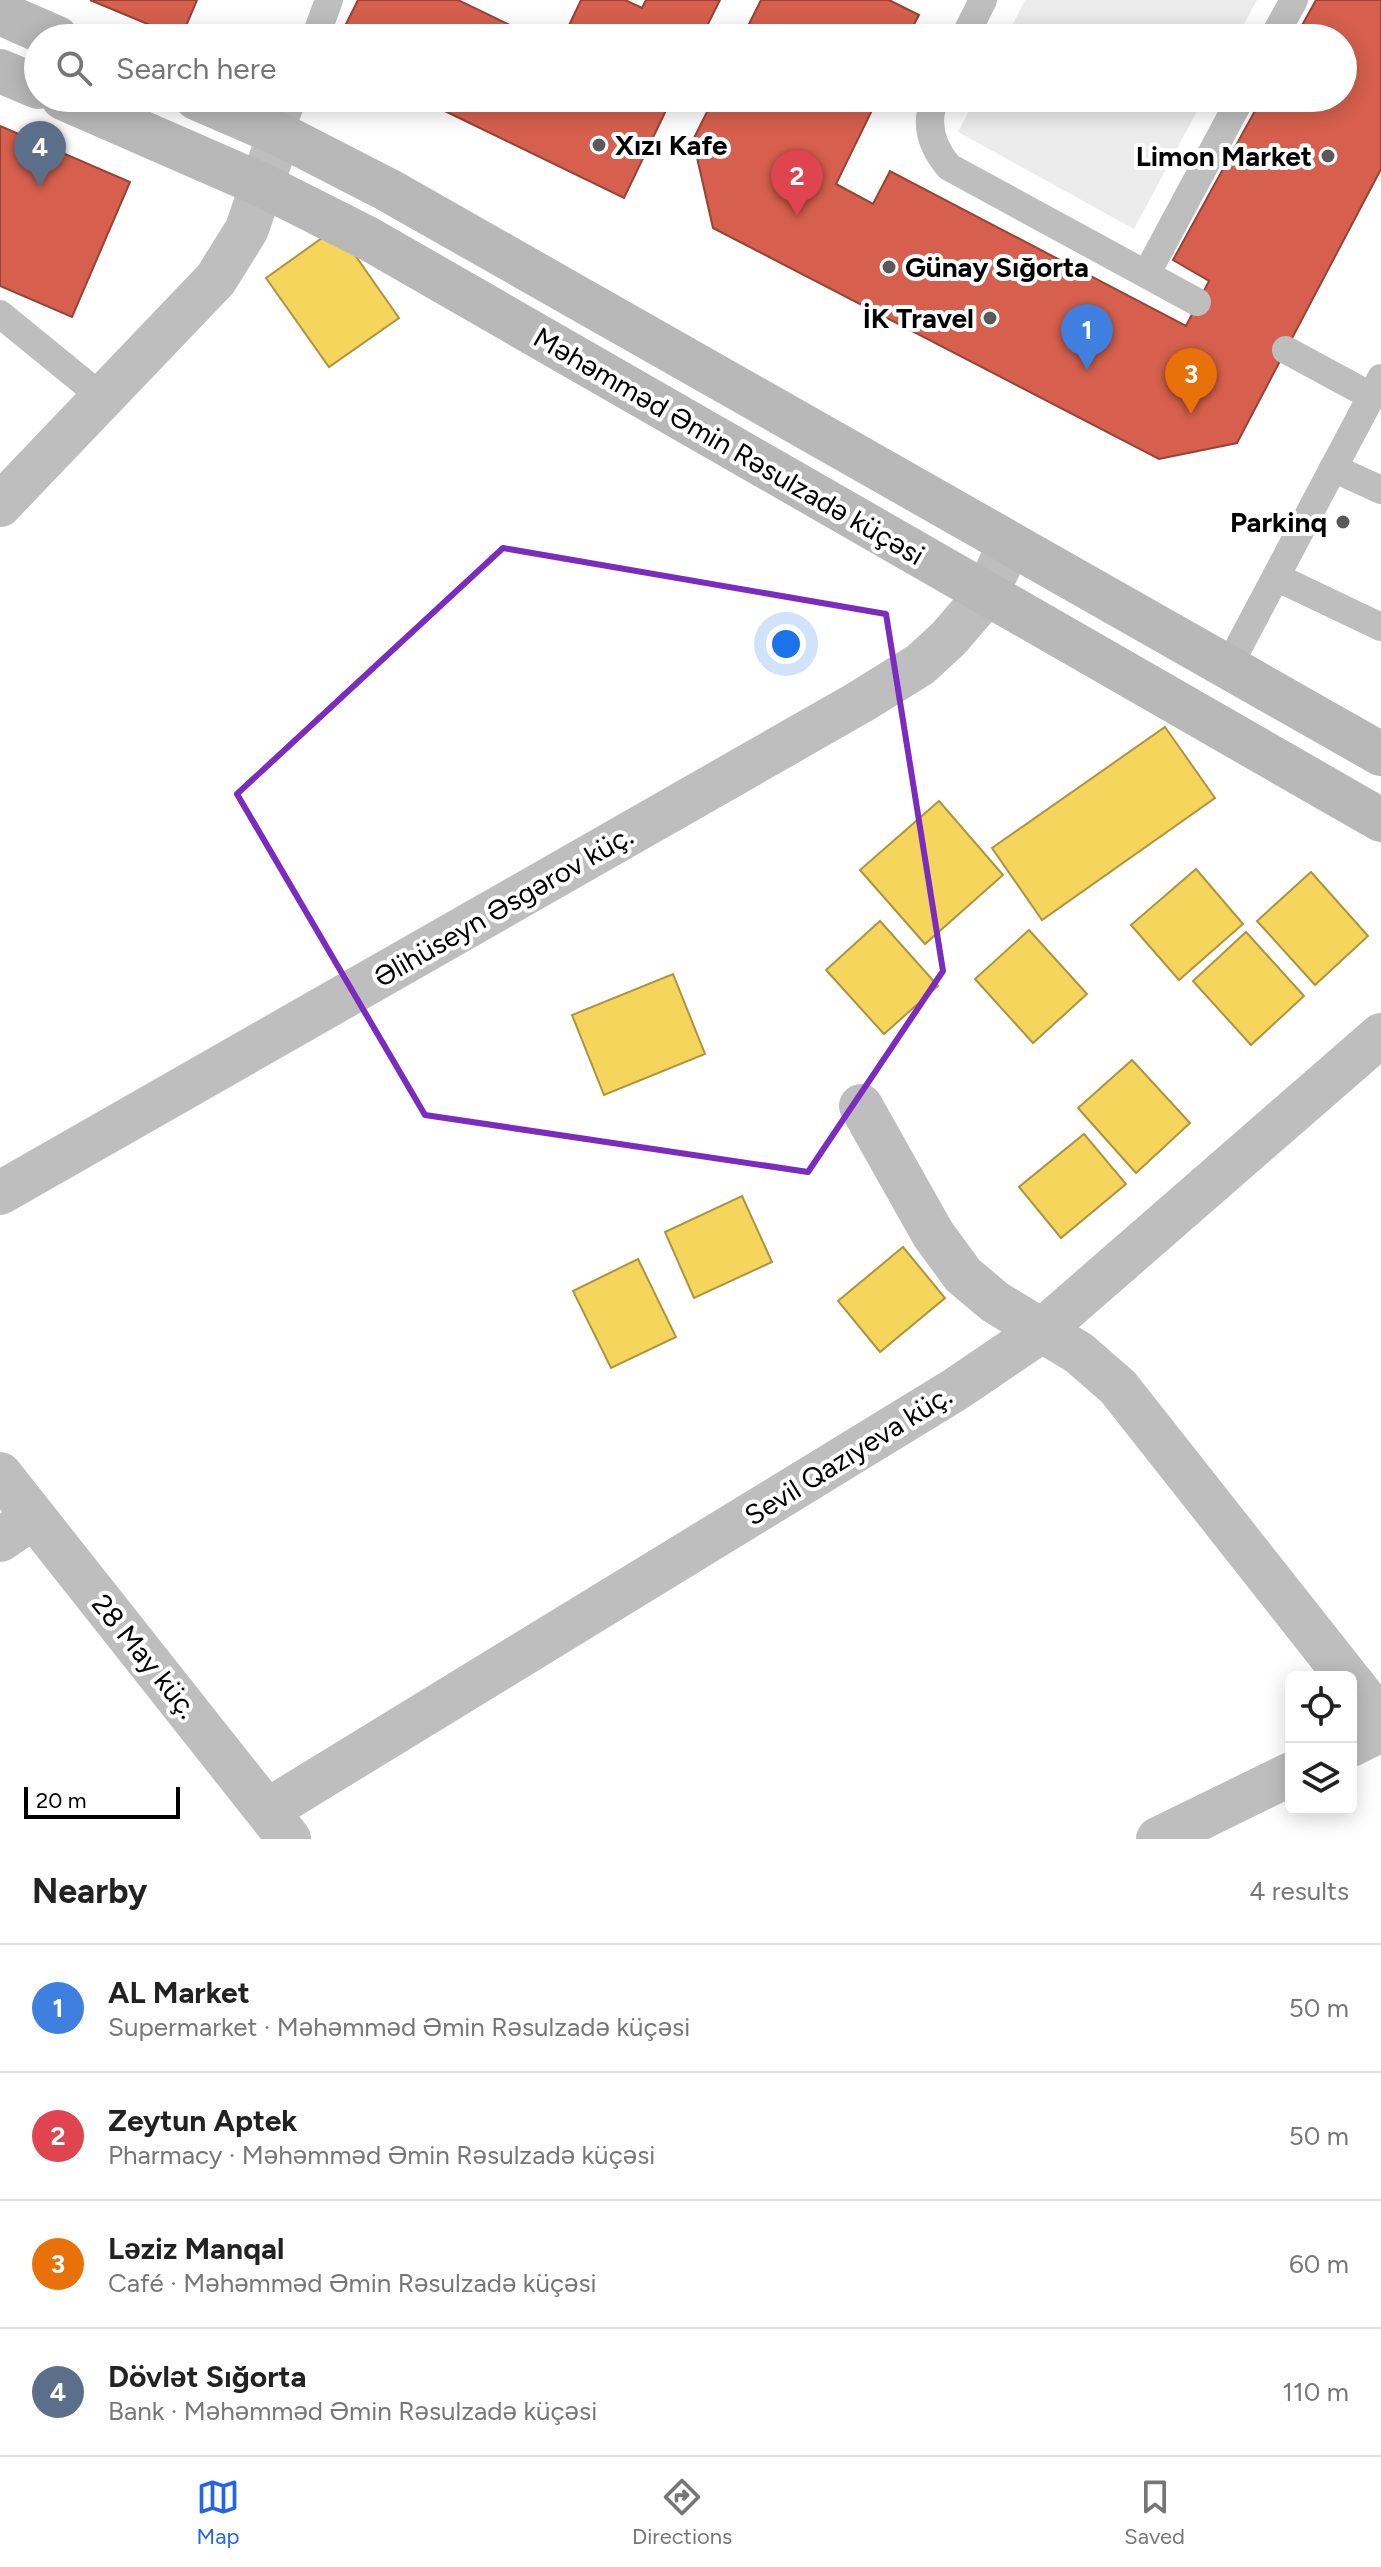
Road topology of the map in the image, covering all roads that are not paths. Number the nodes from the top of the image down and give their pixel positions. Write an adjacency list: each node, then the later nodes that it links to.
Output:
1 (329, 0): 6 (lane)
2 (983, 0): 7 (lane)
3 (1294, 0): 8 (lane)
4 (0, 13): 5 (main road)
5 (25, 24)
6 (320, 24)
7 (971, 24)
8 (1281, 24)
9 (0, 71): 10 (main road)
10 (24, 81)
11 (95, 112): 16 (main road, Məhəmməd Əmin Rəsulzadə küçəsi)
12 (266, 112): 15 (main road, Məhəmməd Əmin Rəsulzadə küçəsi)
13 (933, 112): 17 (lane)
14 (1233, 112): 17 (lane)
15 (286, 116): 16 (street); 26 (main road, Məhəmməd Əmin Rəsulzadə küçəsi)
16 (262, 185): 22 (street); 28 (main road, Məhəmməd Əmin Rəsulzadə küçəsi)
17 (1147, 273): 18 (lane)
18 (1197, 302)
19 (0, 314): 22 (lane)
20 (1286, 350): 21 (lane)
21 (1376, 387): 23 (lane)
22 (103, 398): 25 (street)
23 (1333, 468): 24 (lane); 27 (lane)
24 (1381, 490)
25 (0, 505)
26 (1009, 545): 28 (street, Əlihüseyn Əsgərov küç.); 30 (main road, Məhəmməd Əmin Rəsulzadə küçəsi)
27 (1276, 577): 29 (lane); 30 (lane)
28 (986, 595): 32 (main road, Məhəmməd Əmin Rəsulzadə küçəsi); 35 (street, Əlihüseyn Əsgərov küç.)
29 (1381, 627)
30 (1227, 669): 31 (main road, Məhəmməd Əmin Rəsulzadə küçəsi)
31 (1381, 754)
32 (1381, 820)
33 (1381, 1035): 36 (street, Sevil Qazıyeva küç.)
34 (861, 1106): 36 (street)
35 (0, 1193)
36 (1040, 1332): 39 (street); 45 (street, Sevil Qazıyeva küç.)
37 (0, 1474): 38 (street, 28 May küç.)
38 (17, 1529): 45 (street, 28 May küç.)
39 (1343, 1671)
40 (1357, 1689): 41 (street)
41 (1381, 1720)
42 (1381, 1730): 43 (street)
43 (1355, 1743)
44 (1285, 1777): 46 (street)
45 (278, 1824)
46 (1158, 1839)

